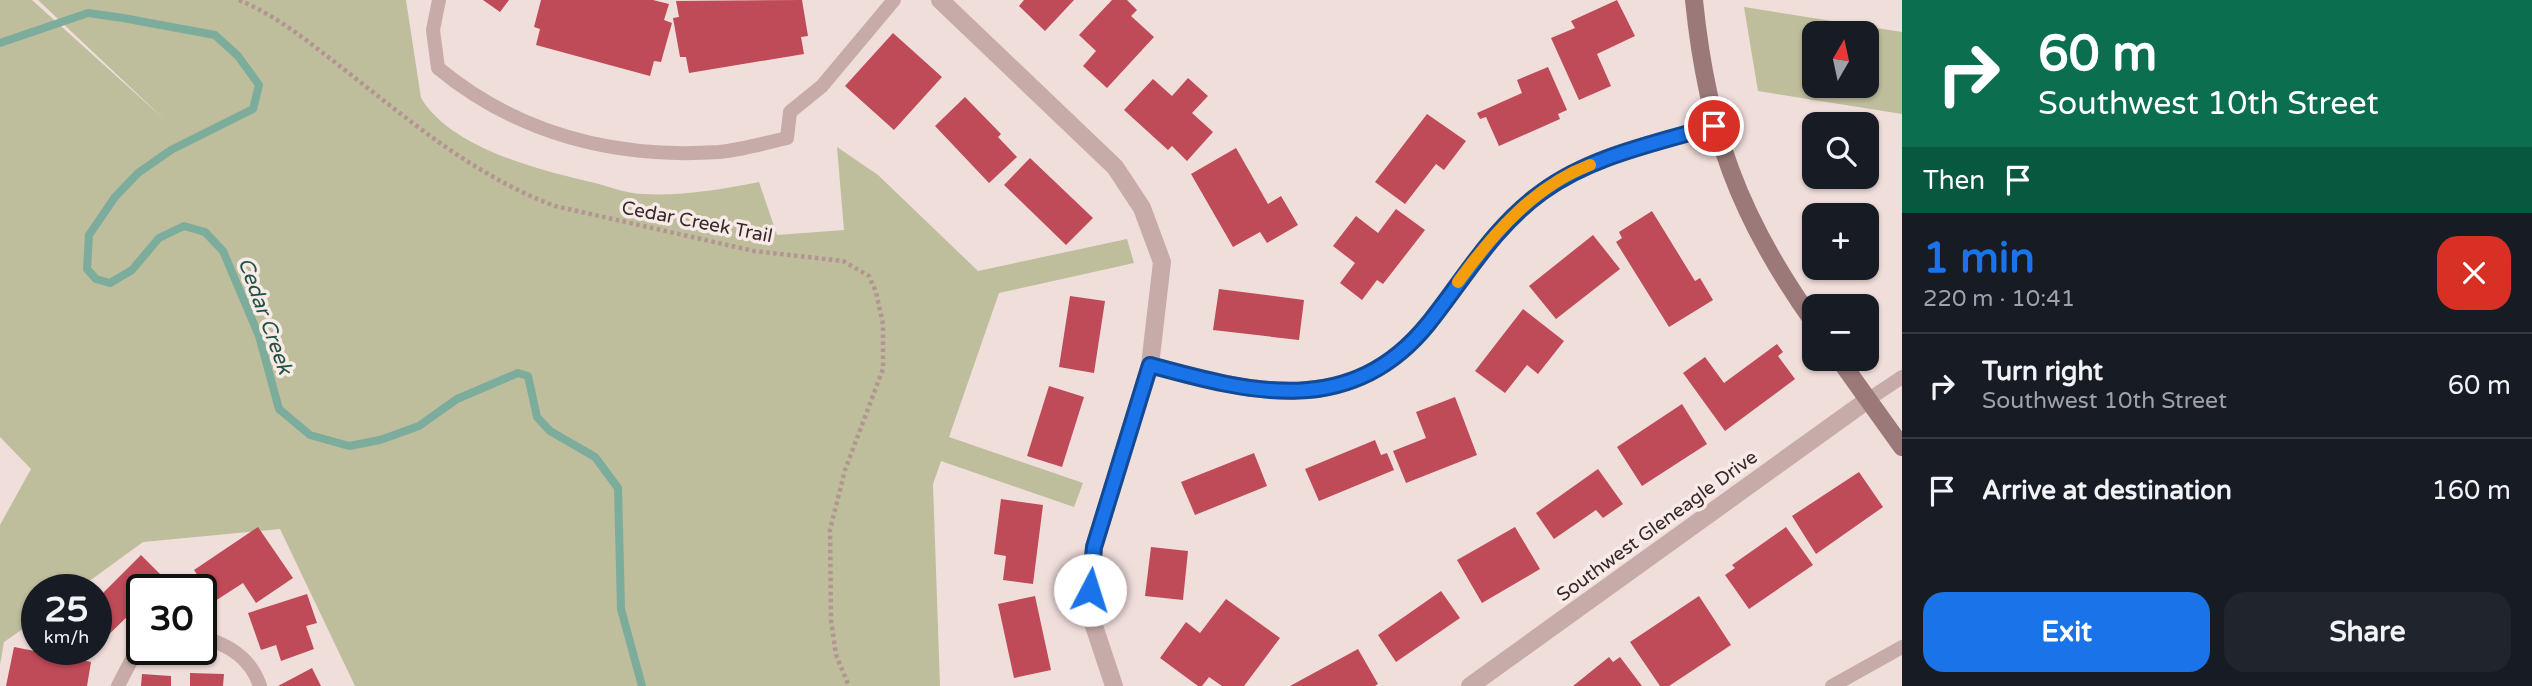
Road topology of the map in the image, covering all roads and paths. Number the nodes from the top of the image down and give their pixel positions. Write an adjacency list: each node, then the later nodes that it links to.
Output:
1 (239, 0): 18 (path, Cedar Creek Trail)
2 (439, 0): 3 (lane)
3 (894, 0)
4 (941, 0): 8 (street)
5 (1694, 0): 6 (main road)
6 (1714, 126): 7 (main road); 8 (street)
7 (1802, 306)
8 (1150, 365): 19 (street)
9 (1848, 371): 11 (main road)
10 (1902, 377): 11 (lane)
11 (1868, 399): 12 (main road); 20 (street, Southwest Gleneagle Drive)
12 (1902, 447)
13 (217, 641): 17 (lane)
14 (1902, 647): 21 (lane)
15 (129, 665): 16 (lane)
16 (118, 686)
17 (260, 686)
18 (849, 686)
19 (1114, 686)
20 (1470, 686)
21 (1832, 686)

